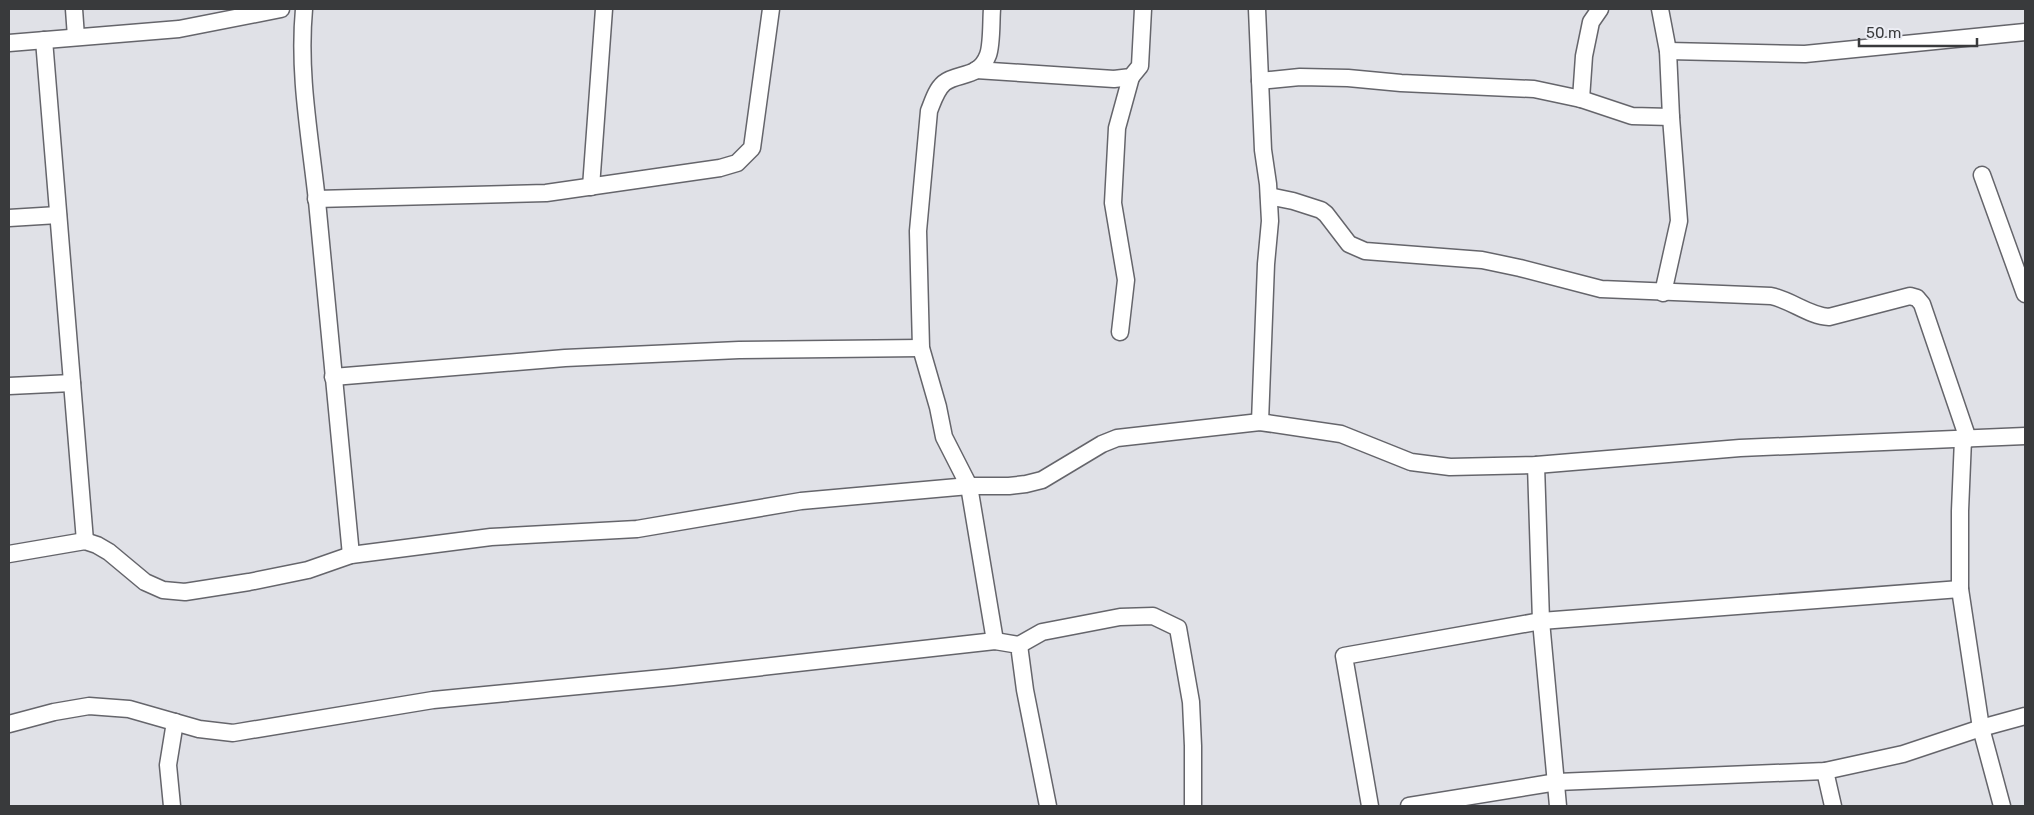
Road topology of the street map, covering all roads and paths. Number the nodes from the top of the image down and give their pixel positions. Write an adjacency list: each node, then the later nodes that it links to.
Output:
1 (74, 9): 12 (street)
2 (281, 9): 12 (street)
3 (304, 9): 24 (street)
4 (604, 9): 22 (street)
5 (771, 9): 22 (street)
6 (992, 9): 16 (street)
7 (1143, 9): 17 (street)
8 (1257, 9): 18 (street)
9 (1600, 9): 19 (street)
10 (1660, 9): 15 (street)
11 (2025, 32): 15 (street)
12 (76, 37): 13 (street)
13 (44, 40): 14 (street); 25 (street)
14 (9, 43)
15 (1668, 51): 20 (street)
16 (976, 70): 17 (street); 30 (street)
17 (1131, 77): 29 (street)
18 (1260, 81): 19 (street); 23 (street)
19 (1581, 99): 20 (street)
20 (1671, 117): 27 (street)
21 (1982, 176): 28 (street)
22 (592, 187): 24 (street)
23 (1269, 196): 27 (street); 34 (street)
24 (316, 199): 31 (street)
25 (58, 215): 26 (street); 32 (street)
26 (9, 218)
27 (1663, 293): 36 (street)
28 (2025, 294)
29 (1120, 332)
30 (921, 348): 31 (street); 38 (street)
31 (333, 377): 41 (street)
32 (72, 383): 33 (street); 39 (street)
33 (9, 386)
34 (1260, 422): 37 (street); 38 (street)
35 (2025, 436): 36 (street)
36 (1966, 439): 37 (street); 42 (street)
37 (1536, 465): 43 (street)
38 (969, 486): 41 (street); 44 (street)
39 (85, 541): 40 (street); 41 (street)
40 (9, 554)
41 (351, 555)
42 (1960, 589): 43 (street); 49 (street)
43 (1541, 621): 51 (street); 55 (street)
44 (995, 641): 45 (street); 47 (street)
45 (1019, 645): 53 (street); 54 (street)
46 (2025, 716): 49 (street)
47 (175, 722): 48 (street); 52 (street)
48 (9, 724)
49 (1981, 728): 50 (street); 59 (street)
50 (1824, 770): 51 (street); 58 (street)
51 (1557, 782): 56 (street); 57 (street)
52 (172, 806)
53 (1048, 806)
54 (1193, 806)
55 (1370, 806)
56 (1409, 806)
57 (1558, 806)
58 (1833, 806)
59 (2002, 806)

